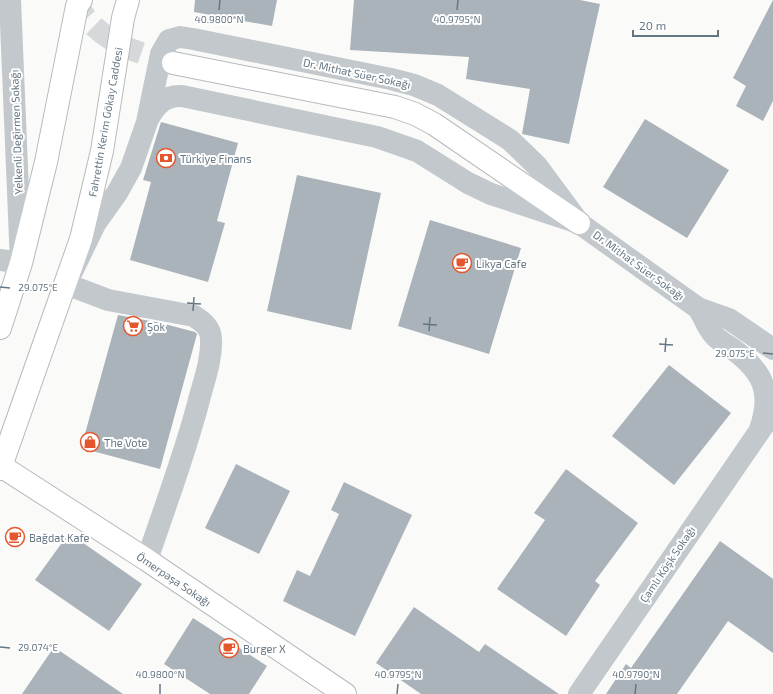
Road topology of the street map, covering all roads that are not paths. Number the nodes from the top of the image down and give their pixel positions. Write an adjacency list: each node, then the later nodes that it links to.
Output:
1 (10, 0): 8 (street, Yelkenli Değirmen Sokağı)
2 (80, 0): 8 (main road)
3 (128, 0): 9 (main road, Fahrettin Kerim Gökay Caddesi)
4 (173, 62): 6 (main road, Dr. Mithat Süer Sokağı)
5 (147, 122): 6 (street, Dr. Mithat Süer Sokağı); 6 (street, Dr. Mithat Süer Sokağı); 9 (street, Dr. Mithat Süer Sokağı)
6 (579, 223): 10 (street, Dr. Mithat Süer Sokağı)
7 (0, 260): 8 (street)
8 (21, 263): 11 (main road)
9 (66, 284): 15 (main road, Fahrettin Kerim Gökay Caddesi); 16 (street)
10 (698, 308): 12 (street, Dr. Mithat Süer Sokağı); 14 (street, Dr. Mithat Süer Sokağı)
11 (0, 328)
12 (773, 350)
13 (773, 415): 14 (street)
14 (757, 435): 18 (street, Çamlı Köşk Sokağı)
15 (1, 468): 16 (main road, Ömerpaşa Sokağı)
16 (146, 560): 17 (main road, Ömerpaşa Sokağı)
17 (345, 694)
18 (579, 694)

